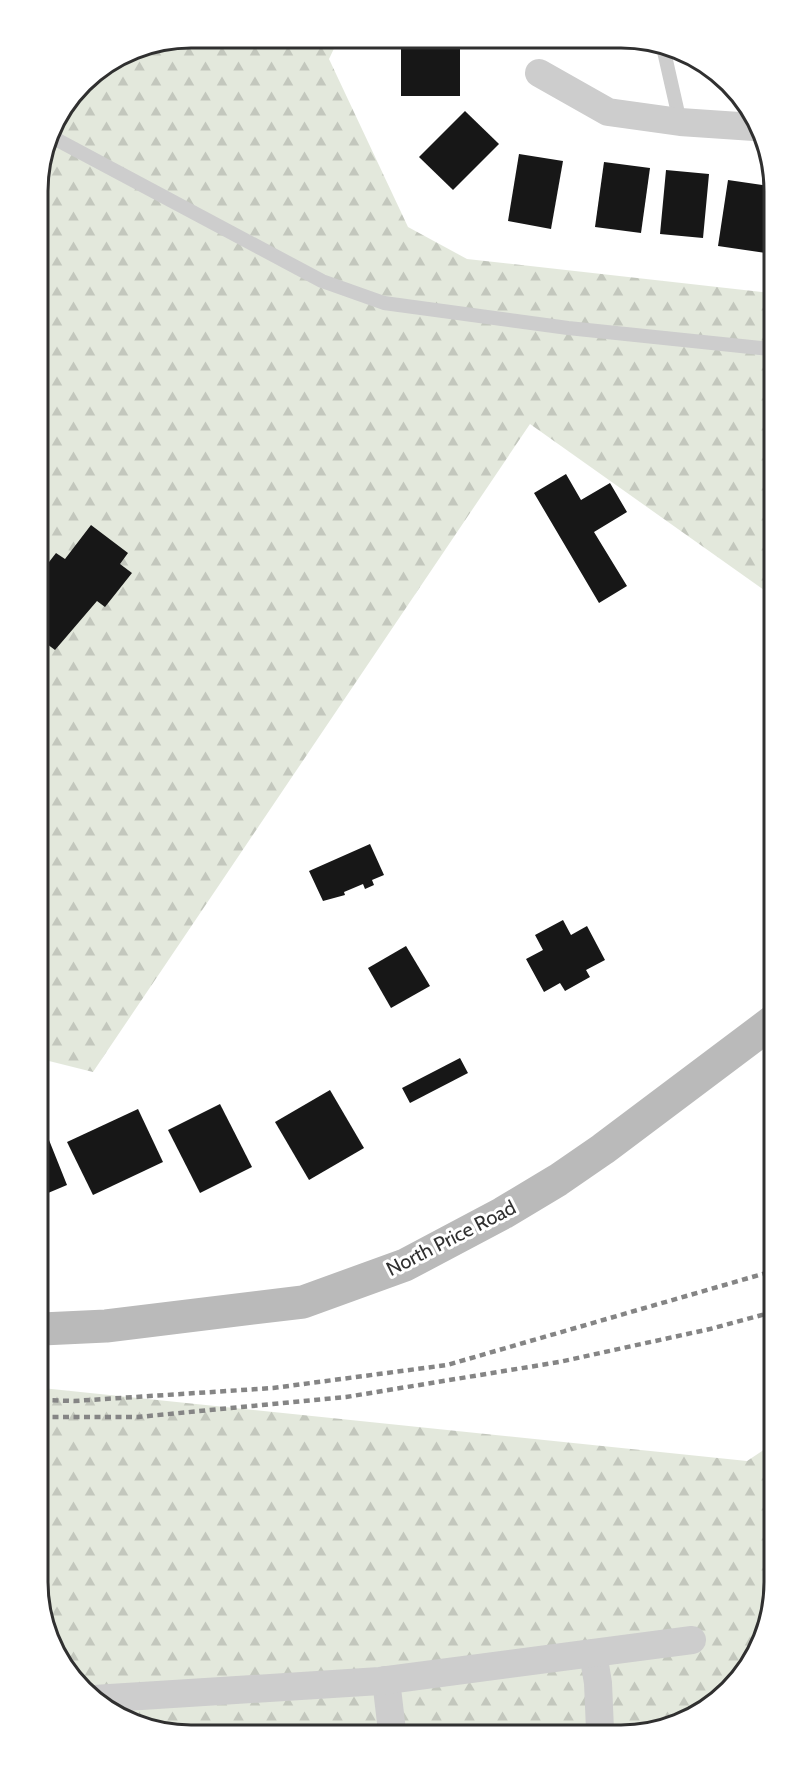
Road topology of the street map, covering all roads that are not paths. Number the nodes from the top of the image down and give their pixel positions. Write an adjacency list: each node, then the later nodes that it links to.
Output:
1 (665, 55): 3 (lane)
2 (539, 73): 3 (street)
3 (680, 122): 4 (street)
4 (748, 127)
5 (58, 140): 6 (lane)
6 (764, 348)
7 (764, 1028): 8 (street, North Price Road)
8 (48, 1329)
9 (692, 1640): 10 (street)
10 (593, 1653): 11 (street); 14 (street)
11 (386, 1680): 12 (street); 13 (street)
12 (108, 1698)
13 (391, 1725)
14 (600, 1725)

